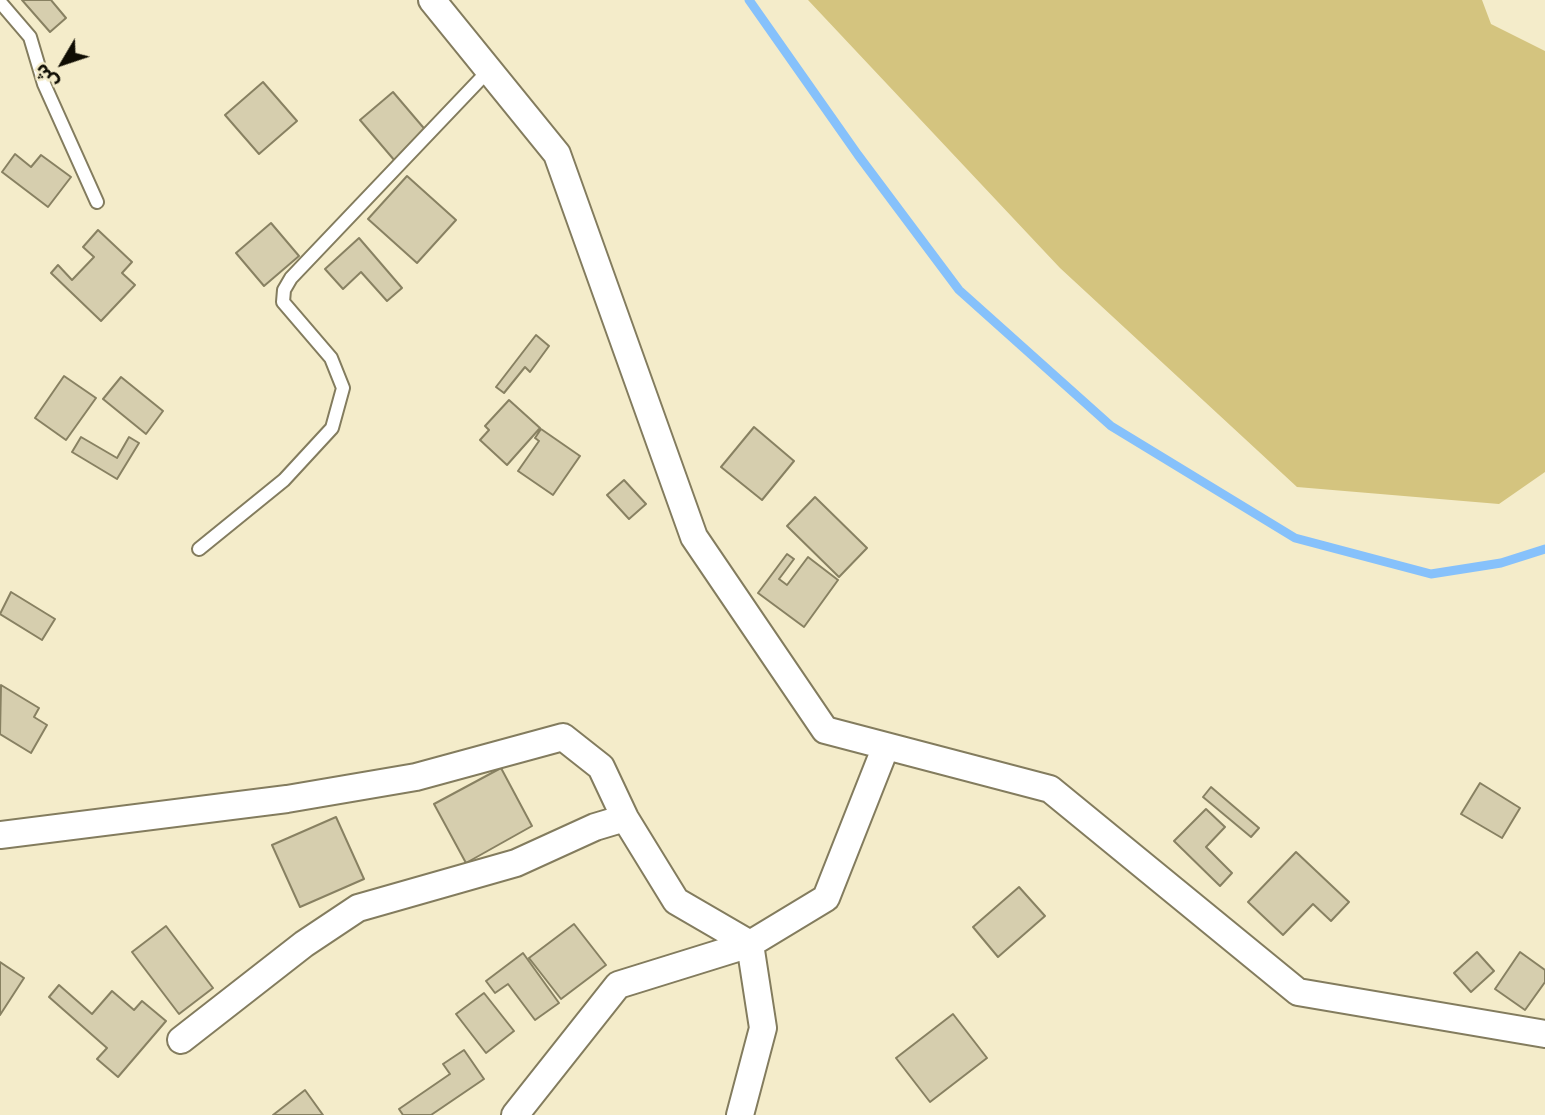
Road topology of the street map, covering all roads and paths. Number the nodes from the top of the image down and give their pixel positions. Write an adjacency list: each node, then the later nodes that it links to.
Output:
1 (432, 0): 3 (street)
2 (0, 2): 4 (lane)
3 (489, 70): 5 (lane); 6 (street)
4 (97, 202)
5 (199, 549)
6 (886, 746): 9 (street); 10 (street)
7 (625, 818): 8 (street); 9 (street); 11 (street)
8 (0, 835)
9 (750, 944): 12 (street); 13 (street)
10 (1545, 1034)
11 (181, 1040)
12 (515, 1115)
13 (740, 1115)

